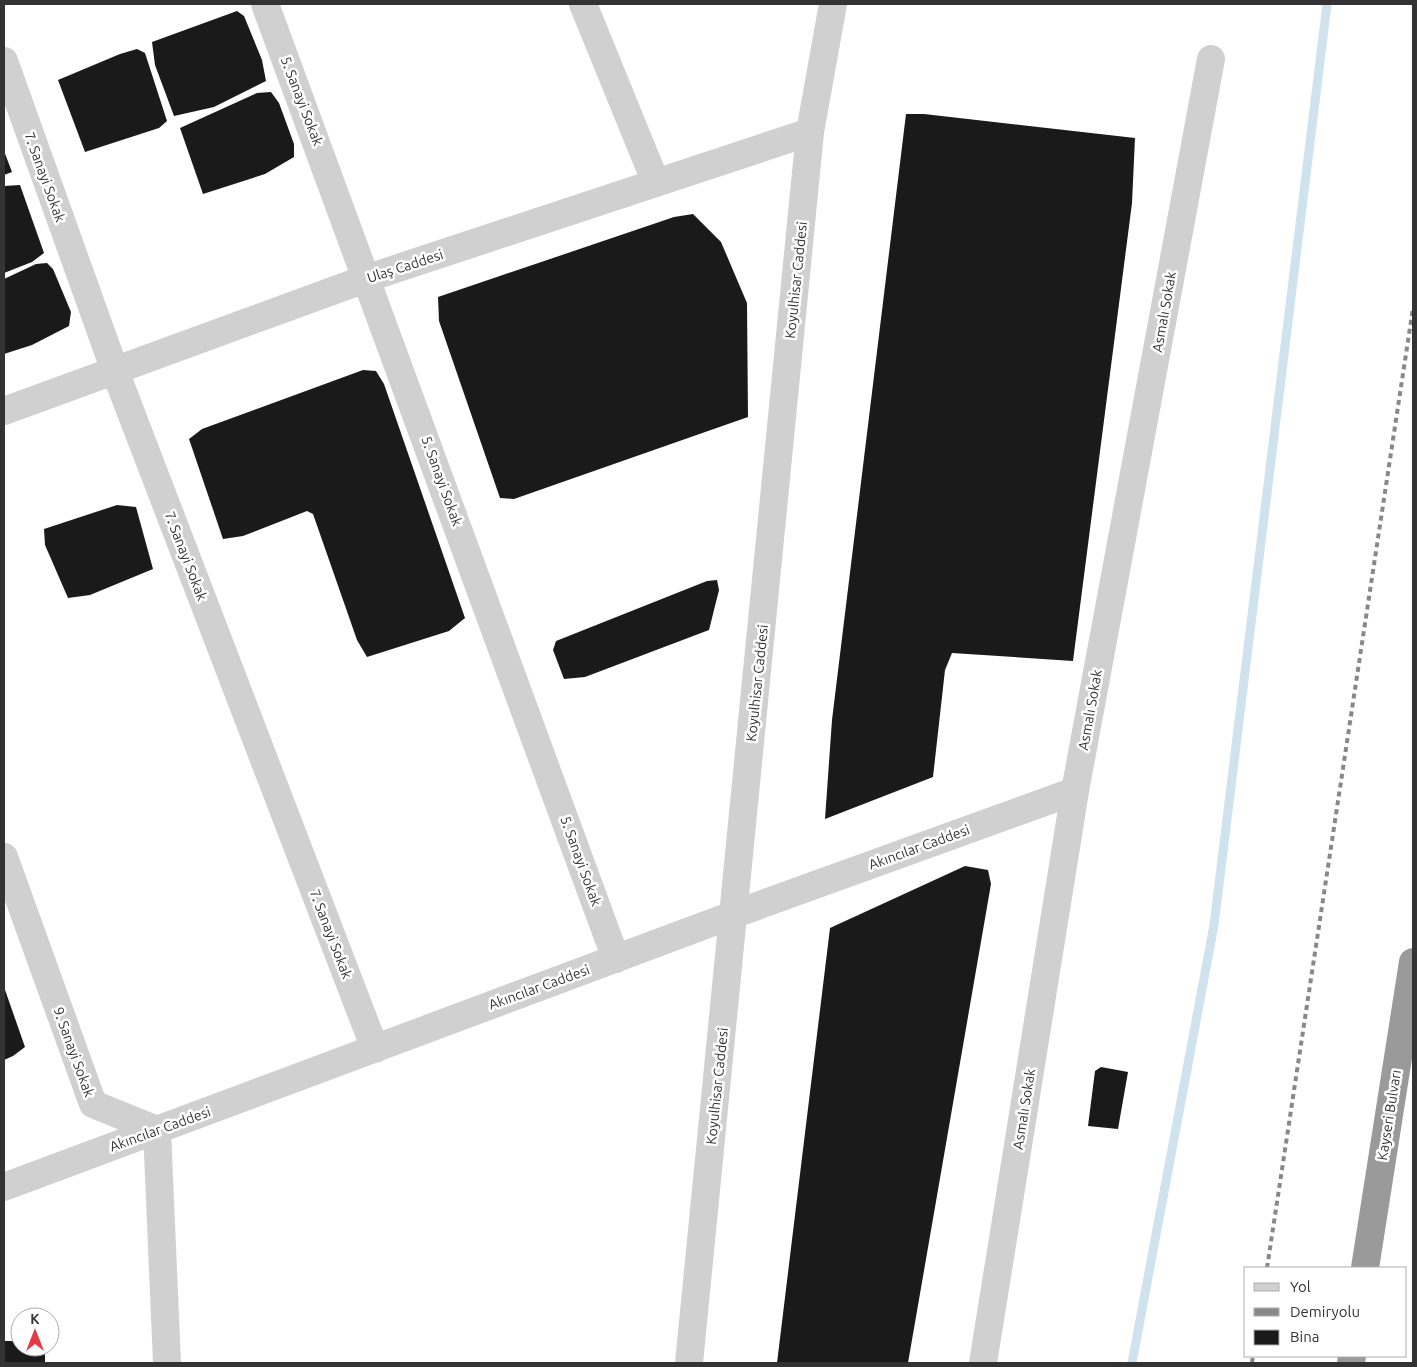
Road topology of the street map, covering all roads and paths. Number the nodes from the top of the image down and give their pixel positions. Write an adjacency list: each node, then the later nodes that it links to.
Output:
1 (265, 4): 8 (street, 5. Sanayi Sokak)
2 (583, 4): 7 (street)
3 (833, 4): 6 (street, Koyulhisar Caddesi)
4 (1211, 59): 11 (street, Asmalı Sokak)
5 (4, 61): 9 (street, 7. Sanayi Sokak)
6 (810, 132): 7 (street, Ulaş Caddesi); 13 (street, Koyulhisar Caddesi)
7 (656, 183): 8 (street, Ulaş Caddesi)
8 (368, 278): 9 (street, Ulaş Caddesi); 14 (street, 5. Sanayi Sokak)
9 (115, 371): 10 (street, Ulaş Caddesi); 16 (street, 7. Sanayi Sokak)
10 (4, 410)
11 (1076, 791): 13 (street, Akıncılar Caddesi); 22 (street, Asmalı Sokak)
12 (4, 857): 17 (street, 9. Sanayi Sokak)
13 (735, 914): 14 (street, Akıncılar Caddesi); 21 (street, Koyulhisar Caddesi)
14 (616, 959): 16 (street, Akıncılar Caddesi)
15 (1413, 962): 19 (highway, Kayseri Bulvarı)
16 (375, 1049): 17 (street, Akıncılar Caddesi)
17 (157, 1130): 18 (street, Akıncılar Caddesi); 20 (street)
18 (4, 1187)
19 (1365, 1267)
20 (167, 1363)
21 (689, 1363)
22 (983, 1363)

